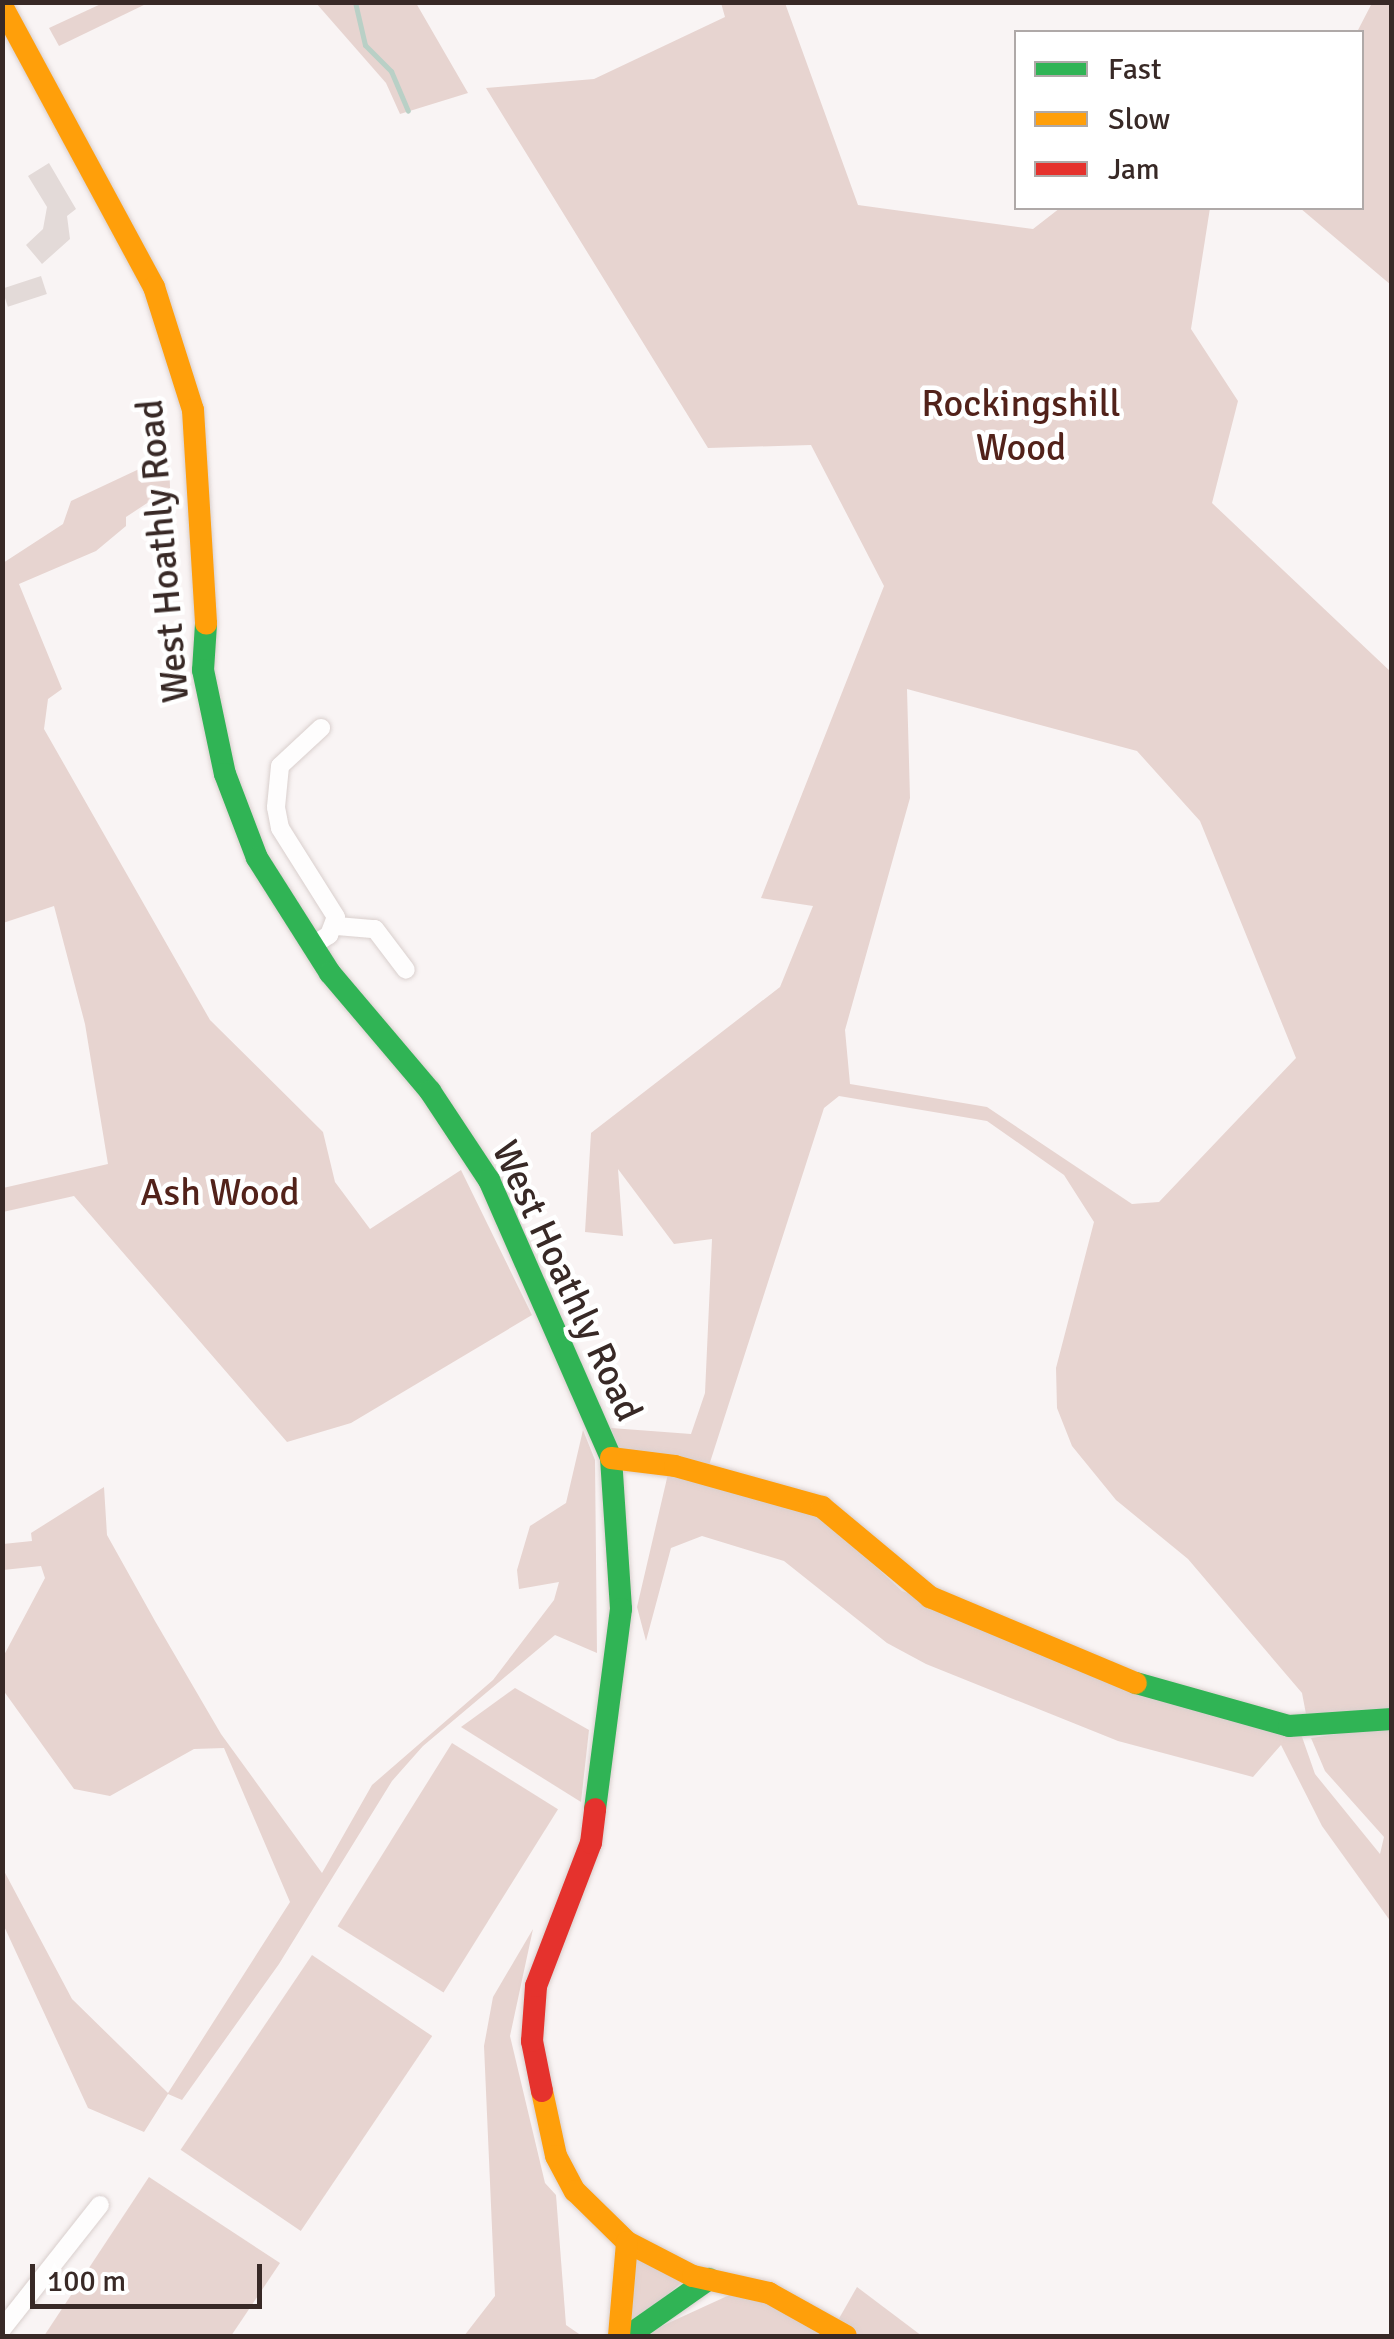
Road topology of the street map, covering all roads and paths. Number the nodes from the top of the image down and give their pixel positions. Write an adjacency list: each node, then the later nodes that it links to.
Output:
1 (2, 6): 4 (street, West Hoathly Road)
2 (321, 728): 3 (street)
3 (337, 926): 4 (street); 5 (street)
4 (312, 945): 6 (street, West Hoathly Road)
5 (406, 970)
6 (611, 1458): 7 (street); 9 (street, West Hoathly Road)
7 (1392, 1718)
8 (100, 2205): 11 (street)
9 (627, 2242): 10 (street, West Hoathly Road); 12 (street)
10 (709, 2279): 13 (street); 14 (street, West Hoathly Road)
11 (2, 2328)
12 (619, 2336)
13 (628, 2336)
14 (846, 2336)

